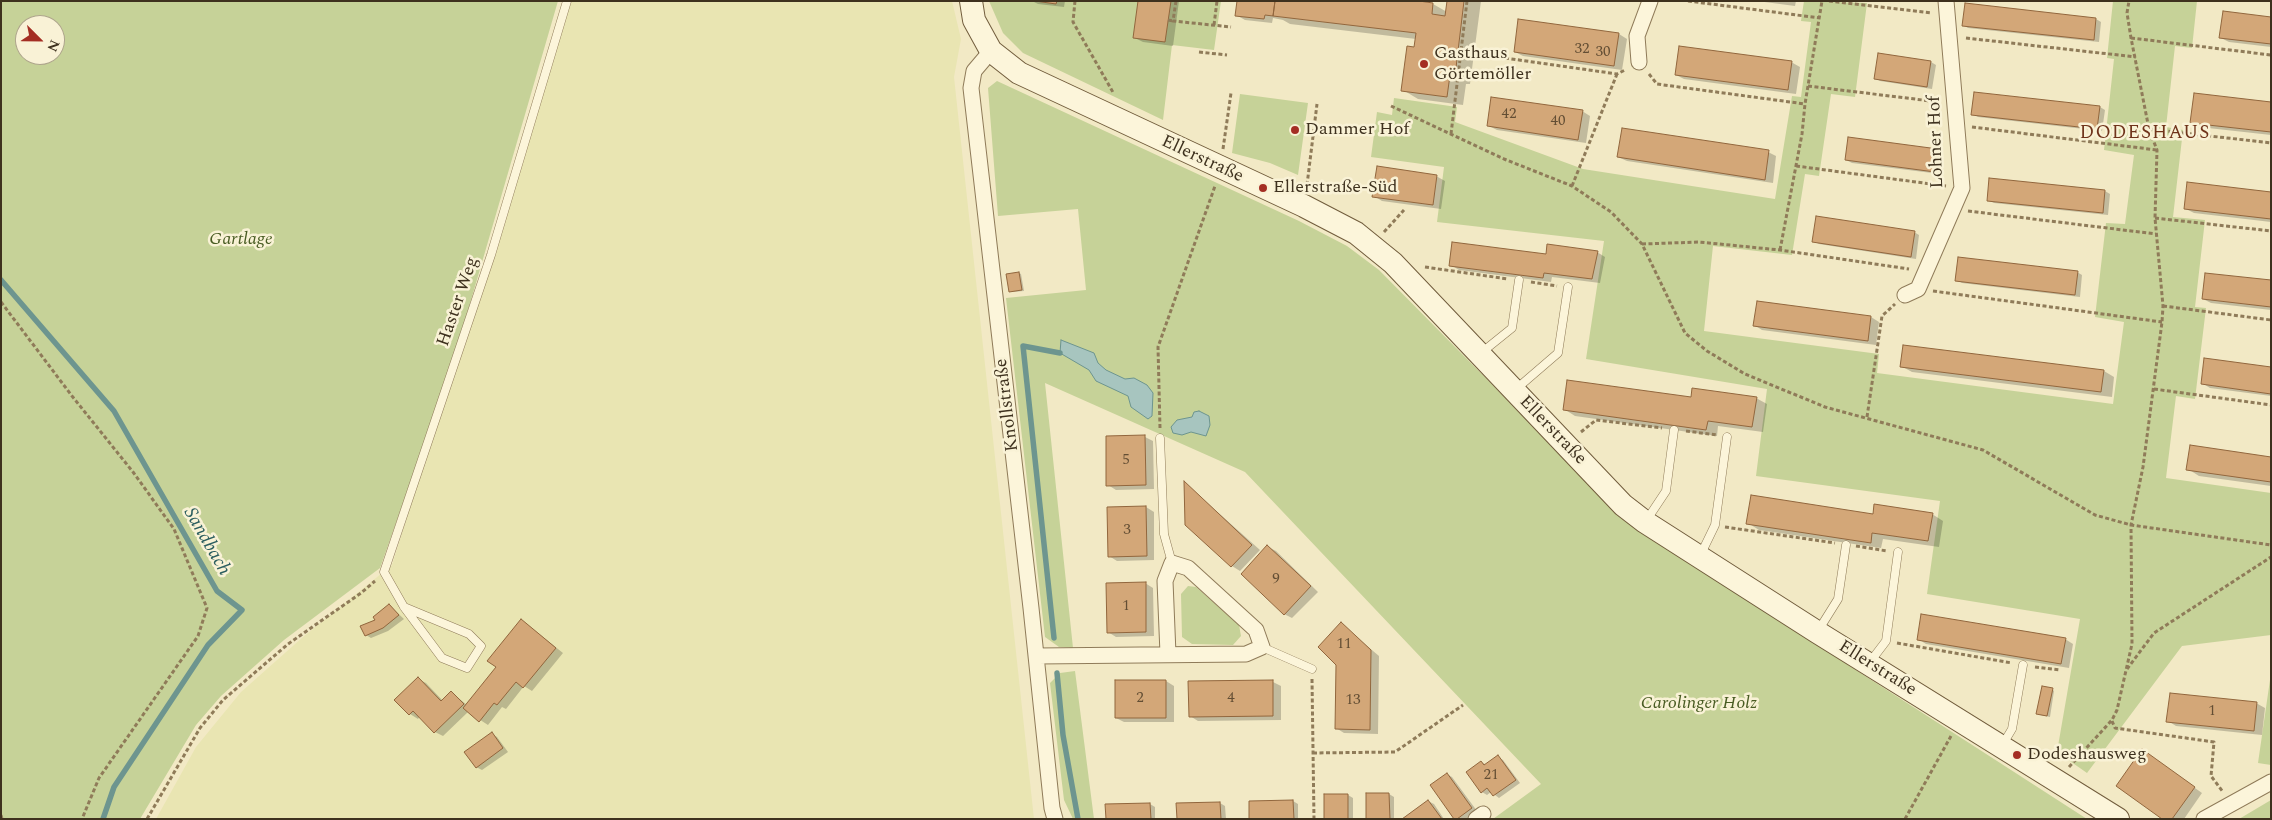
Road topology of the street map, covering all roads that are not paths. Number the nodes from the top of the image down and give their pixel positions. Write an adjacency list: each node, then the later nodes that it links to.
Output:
1 (567, 1): 20 (lane, Haster Weg)
2 (971, 1): 5 (street)
3 (1650, 1): 6 (street)
4 (1947, 8): 9 (street, Lohner Hof)
5 (990, 51): 10 (street, Ellerstraße); 24 (street, Knollstraße)
6 (1639, 62)
7 (1519, 280): 10 (lane)
8 (1568, 287): 11 (lane)
9 (1911, 292)
10 (1480, 354): 11 (street, Ellerstraße)
11 (1514, 391): 15 (street, Ellerstraße)
12 (1674, 430): 15 (lane)
13 (1727, 437): 18 (lane)
14 (1160, 438): 19 (lane)
15 (1645, 522): 18 (street, Ellerstraße)
16 (1846, 545): 21 (lane)
17 (1898, 552): 25 (lane)
18 (1700, 556): 21 (street, Ellerstraße)
19 (1172, 563): 22 (street); 23 (street)
20 (404, 607): 20 (lane)
21 (1817, 632): 25 (street, Ellerstraße)
22 (1262, 647): 23 (street); 27 (lane)
23 (1168, 654): 24 (street)
24 (1037, 656): 30 (street, Knollstraße)
25 (1869, 664): 28 (street, Ellerstraße)
26 (2023, 665): 28 (lane)
27 (1312, 669)
28 (2001, 746): 31 (street, Ellerstraße)
29 (2271, 782): 32 (street)
30 (1055, 819)
31 (2118, 819)
32 (2204, 819)

